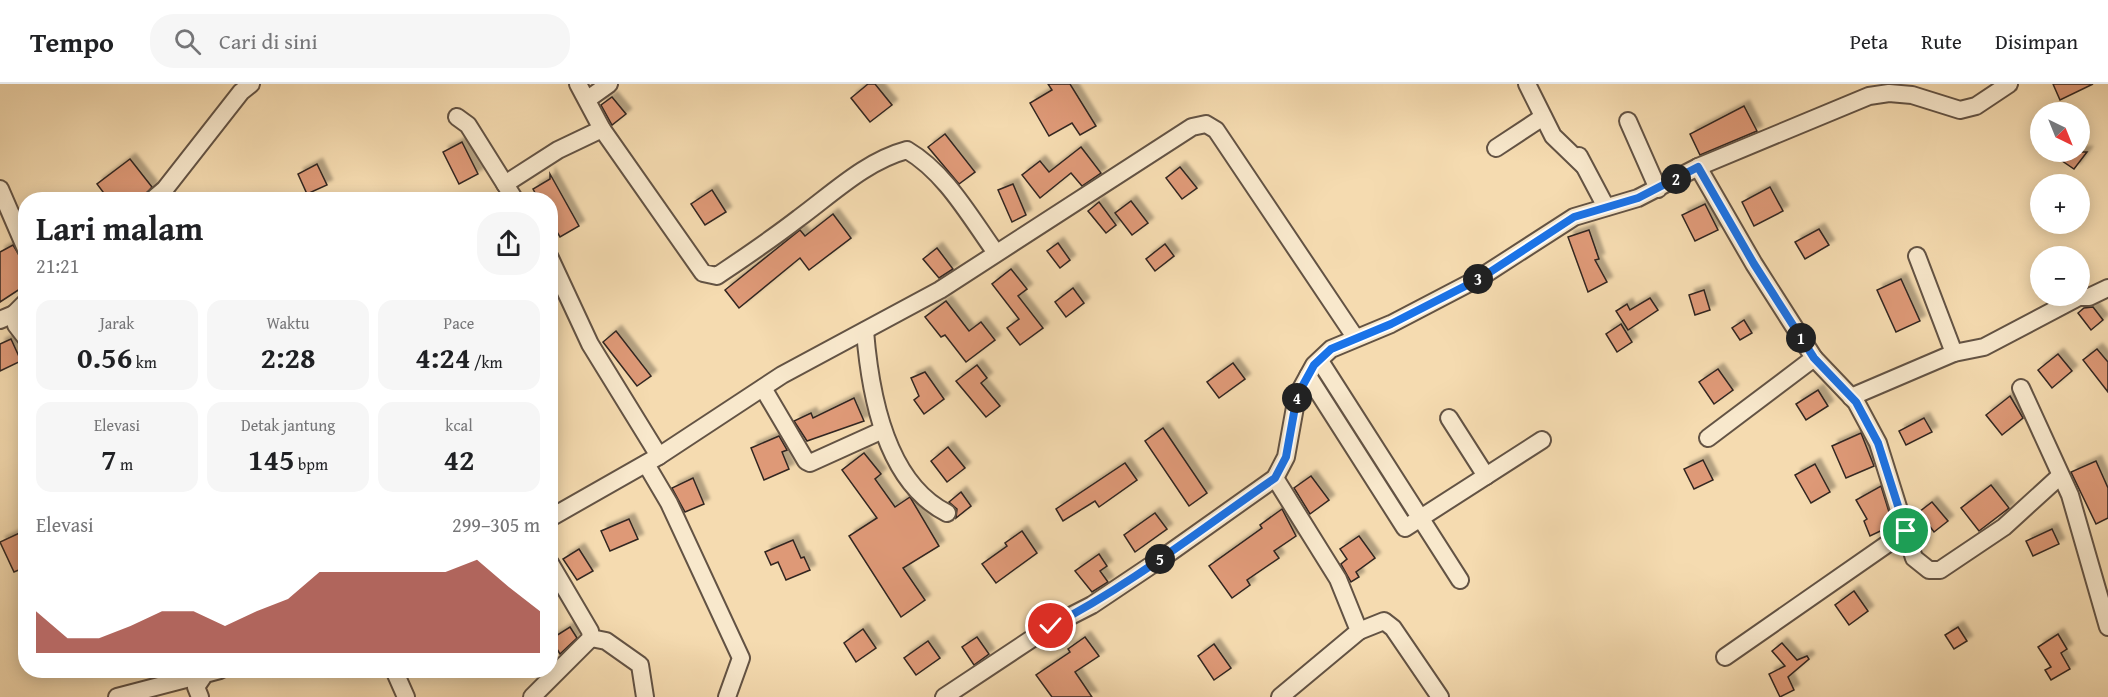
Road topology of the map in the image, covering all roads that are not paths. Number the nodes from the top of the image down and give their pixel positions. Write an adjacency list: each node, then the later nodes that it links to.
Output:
1 (251, 84): 18 (street)
2 (579, 84): 6 (street)
3 (609, 84): 6 (street)
4 (1527, 84): 8 (street)
5 (2009, 84): 14 (street)
6 (588, 99): 10 (street)
7 (457, 117): 15 (street)
8 (1543, 117): 11 (street); 13 (street)
9 (1628, 121): 17 (street)
10 (602, 129): 15 (street); 22 (street)
11 (1496, 148)
12 (1575, 148): 13 (street)
13 (1583, 165): 20 (street)
14 (1698, 167): 17 (street); 31 (street)
15 (505, 184): 19 (street)
16 (0, 189): 21 (street)
17 (1658, 189): 20 (street)
18 (167, 192)
19 (510, 192)
20 (1606, 207): 29 (street)
21 (18, 231)
22 (996, 253): 28 (street); 29 (street)
23 (1917, 256): 30 (street)
24 (558, 275): 41 (street)
25 (2108, 288): 30 (street)
26 (13, 312): 27 (street)
27 (18, 328)
28 (865, 331): 34 (street); 38 (street)
29 (1354, 337): 32 (street)
30 (1954, 352): 36 (street)
31 (1814, 358): 36 (street); 39 (street)
32 (1320, 361): 33 (street); 47 (street)
33 (1308, 376): 44 (street); 47 (street)
34 (763, 388): 38 (street); 41 (street)
35 (2021, 388): 43 (street)
36 (1851, 397): 48 (street)
37 (1449, 418): 42 (street)
38 (883, 430): 46 (street)
39 (1708, 438)
40 (1542, 440): 42 (street)
41 (652, 460): 45 (street); 65 (street)
42 (1486, 476): 47 (street)
43 (2060, 476): 48 (street); 51 (street)
44 (1275, 478): 52 (street); 66 (street)
45 (558, 513)
46 (947, 513)
47 (1420, 518): 50 (street)
48 (1906, 531): 54 (street)
49 (558, 577): 53 (street)
50 (1460, 580)
51 (2108, 627)
52 (1359, 631): 67 (street); 68 (street)
53 (591, 638): 55 (street); 64 (street)
54 (1725, 657)
55 (558, 671)
56 (190, 678): 60 (street)
57 (206, 678): 61 (street)
58 (398, 678): 62 (street)
59 (551, 678): 63 (street)
60 (117, 697)
61 (200, 697)
62 (406, 697)
63 (532, 697)
64 (645, 697)
65 (728, 697)
66 (944, 697)
67 (1280, 697)
68 (1440, 697)

